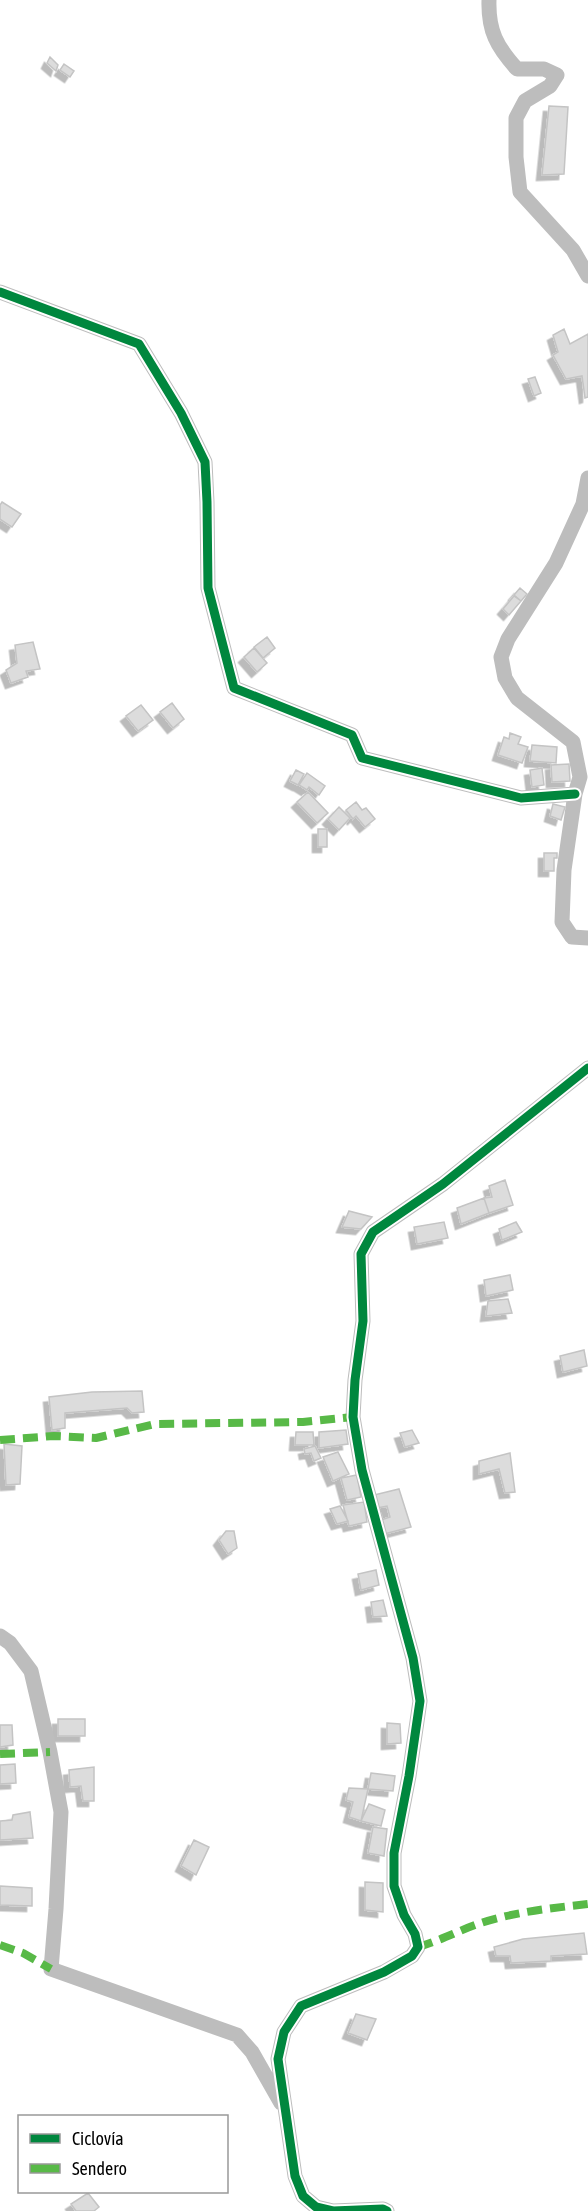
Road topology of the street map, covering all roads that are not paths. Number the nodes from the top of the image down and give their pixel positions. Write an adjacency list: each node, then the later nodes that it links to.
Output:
1 (489, 0): 2 (street)
2 (588, 276)
3 (0, 292): 5 (street)
4 (588, 478): 5 (street)
5 (575, 794): 6 (street)
6 (588, 939)
7 (588, 1068): 9 (street)
8 (0, 1636): 9 (street)
9 (287, 2113): 10 (street)
10 (387, 2211)

